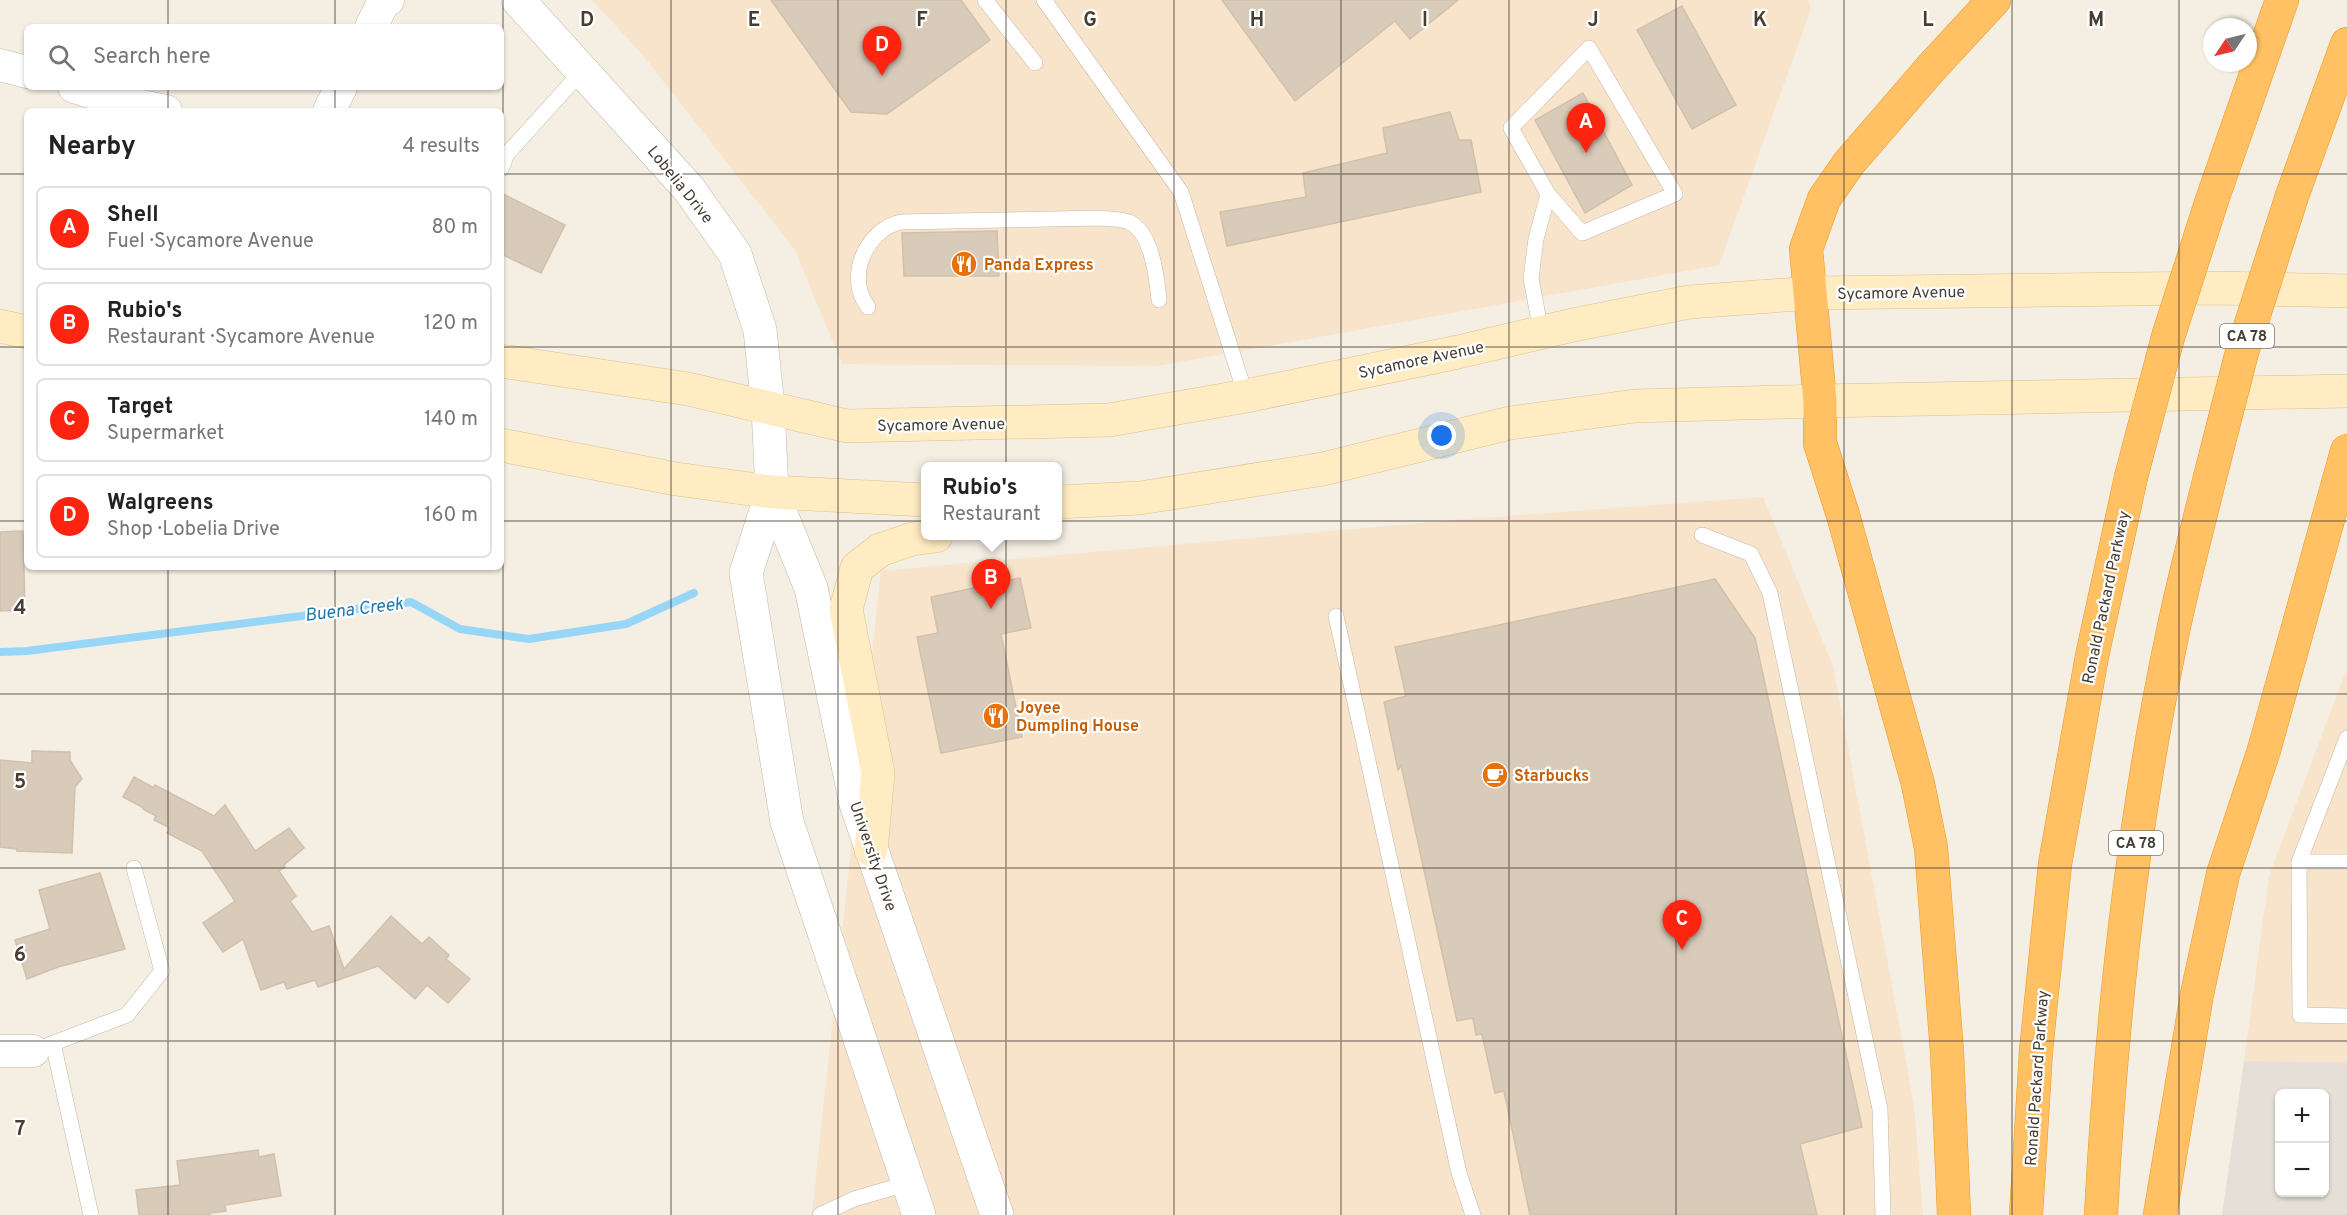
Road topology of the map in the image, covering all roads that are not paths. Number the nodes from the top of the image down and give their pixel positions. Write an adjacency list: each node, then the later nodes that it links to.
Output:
1 (388, 0): 7 (street)
2 (518, 0): 11 (street, Lobelia Drive)
3 (985, 0): 9 (lane)
4 (1044, 0): 28 (lane)
5 (1994, 0): 20 (highway)
6 (2282, 0): 56 (highway, Ronald Packard Parkway, bridge)
7 (372, 24)
8 (2347, 44): 57 (highway, CA 78, bridge)
9 (1035, 63)
10 (0, 65): 12 (street)
11 (583, 70): 17 (lane); 30 (street, Lobelia Drive)
12 (24, 71)
13 (84, 90): 15 (street)
14 (340, 90): 16 (street)
15 (151, 108)
16 (330, 108)
17 (504, 162)
18 (1548, 194): 18 (lane); 25 (lane)
19 (2347, 291): 20 (main road, Sycamore Avenue)
20 (1812, 293): 25 (main road, Sycamore Avenue); 29 (highway)
21 (1159, 300): 22 (lane)
22 (868, 308)
23 (0, 327): 24 (main road)
24 (24, 331)
25 (1541, 332): 28 (main road, Sycamore Avenue)
26 (504, 361): 30 (main road, Sycamore Avenue)
27 (2347, 392): 29 (main road)
28 (1246, 396): 30 (main road, Sycamore Avenue)
29 (1820, 400): 35 (main road); 55 (highway)
30 (768, 407): 33 (street, University Drive)
31 (504, 446): 33 (main road)
32 (2347, 451): 58 (highway)
33 (772, 492): 34 (main road); 41 (street, University Drive); 48 (street, University Drive)
34 (921, 500)
35 (1062, 502)
36 (1702, 535): 54 (lane)
37 (921, 537): 41 (main road)
38 (1336, 616): 53 (lane)
39 (2347, 738): 40 (lane)
40 (2343, 759): 42 (lane)
41 (871, 850): 52 (street, University Drive)
42 (2299, 862): 43 (lane); 45 (lane)
43 (2347, 862)
44 (134, 868): 46 (lane)
45 (2347, 1016)
46 (43, 1047): 47 (street); 49 (lane)
47 (0, 1051)
48 (909, 1183): 50 (lane); 51 (street, University Drive)
49 (91, 1215)
50 (820, 1215)
51 (919, 1215)
52 (997, 1215)
53 (1473, 1215)
54 (1882, 1215)
55 (1954, 1215)
56 (2026, 1215)
57 (2101, 1215)
58 (2160, 1215)

